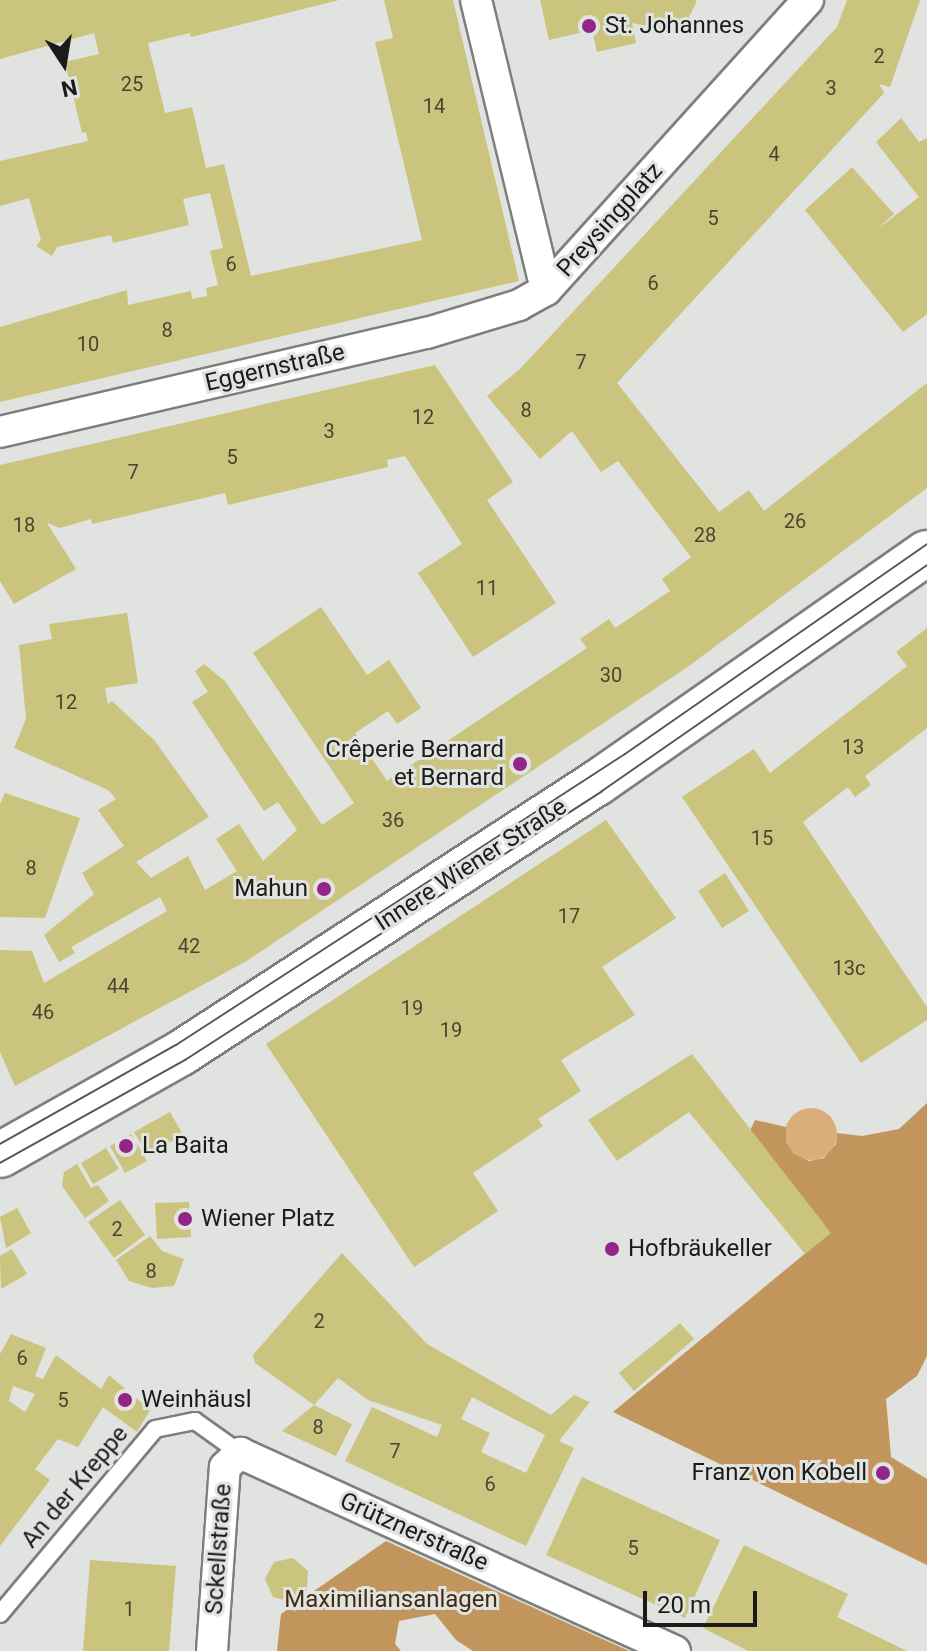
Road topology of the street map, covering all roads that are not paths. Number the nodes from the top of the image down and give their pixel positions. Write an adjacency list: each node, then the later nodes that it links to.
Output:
1 (476, 0): 3 (street, Preysingplatz)
2 (808, 0): 3 (street, Preysingplatz)
3 (546, 290): 4 (street, Eggernstraße)
4 (0, 432)
5 (927, 553): 6 (main road, Innere Wiener Straße)
6 (0, 1155)
7 (240, 1453): 8 (lane, An der Kreppe); 9 (street, Sckellstraße); 10 (street, Grütznerstraße)
8 (0, 1614)
9 (212, 1651)
10 (675, 1651)

